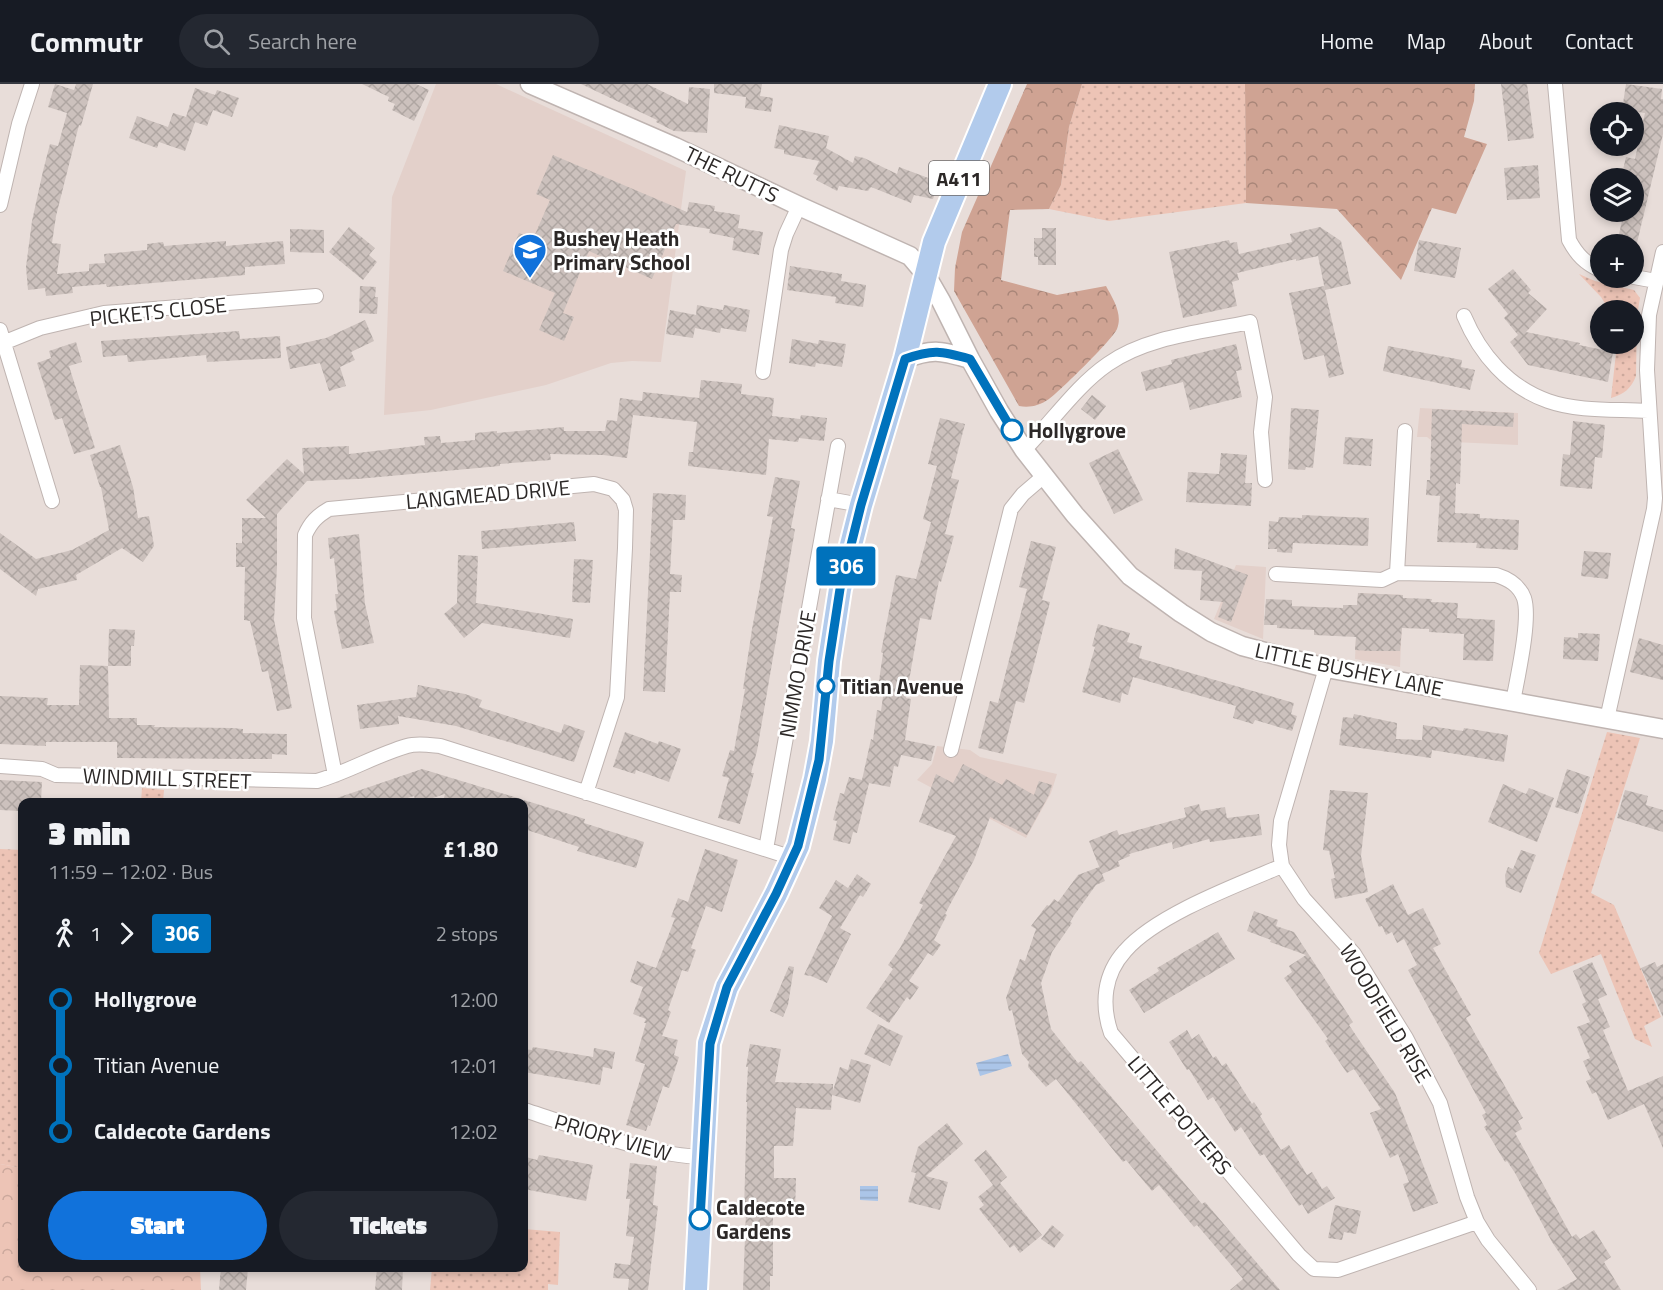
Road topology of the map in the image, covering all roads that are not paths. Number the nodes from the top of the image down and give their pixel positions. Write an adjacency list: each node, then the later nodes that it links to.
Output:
1 (32, 84): 5 (street)
2 (530, 84): 6 (street, THE RUTTS)
3 (1000, 84): 9 (main road, A411)
4 (1555, 84): 8 (street)
5 (0, 206)
6 (799, 206): 9 (street, THE RUTTS); 17 (street)
7 (1663, 252): 11 (street)
8 (1590, 265)
9 (926, 275): 15 (main road, A411); 16 (street, LITTLE BUSHEY LANE)
10 (1644, 279): 11 (street)
11 (1656, 281): 20 (street)
12 (316, 296): 14 (street, PICKETS CLOSE)
13 (1464, 316): 20 (street)
14 (1, 336): 18 (street)
15 (905, 359): 16 (street); 28 (main road, A411)
16 (970, 359): 23 (street, LITTLE BUSHEY LANE)
17 (763, 372)
18 (14, 382): 19 (street); 27 (street)
19 (0, 387)
20 (1648, 411): 33 (street)
21 (1405, 431): 29 (street)
22 (838, 446): 26 (street, NIMMO DRIVE)
23 (1024, 450): 24 (street, LITTLE BUSHEY LANE); 25 (street)
24 (1044, 476): 31 (street, LITTLE BUSHEY LANE); 35 (street)
25 (1265, 480)
26 (828, 499): 28 (street); 39 (street, NIMMO DRIVE)
27 (52, 501)
28 (861, 505): 40 (main road, A411)
29 (1397, 573): 30 (street); 32 (street)
30 (1276, 574)
31 (1326, 668): 32 (street, LITTLE BUSHEY LANE); 41 (street, WOODFIELD RISE)
32 (1512, 702): 33 (street, LITTLE BUSHEY LANE)
33 (1607, 719): 34 (street, LITTLE BUSHEY LANE)
34 (1663, 729)
35 (951, 750)
36 (0, 766): 37 (street, WINDMILL STREET)
37 (335, 776): 38 (street); 38 (street, LANGMEAD DRIVE)
38 (586, 793): 39 (street)
39 (766, 849): 40 (street)
40 (793, 858): 43 (main road, A411)
41 (1282, 866): 44 (street, WOODFIELD RISE); 44 (street, LITTLE POTTERS)
42 (528, 1111): 43 (street, PRIORY VIEW)
43 (704, 1157): 45 (main road, A411)
44 (1477, 1222): 46 (street, WOODFIELD RISE)
45 (696, 1290)
46 (1529, 1290)

